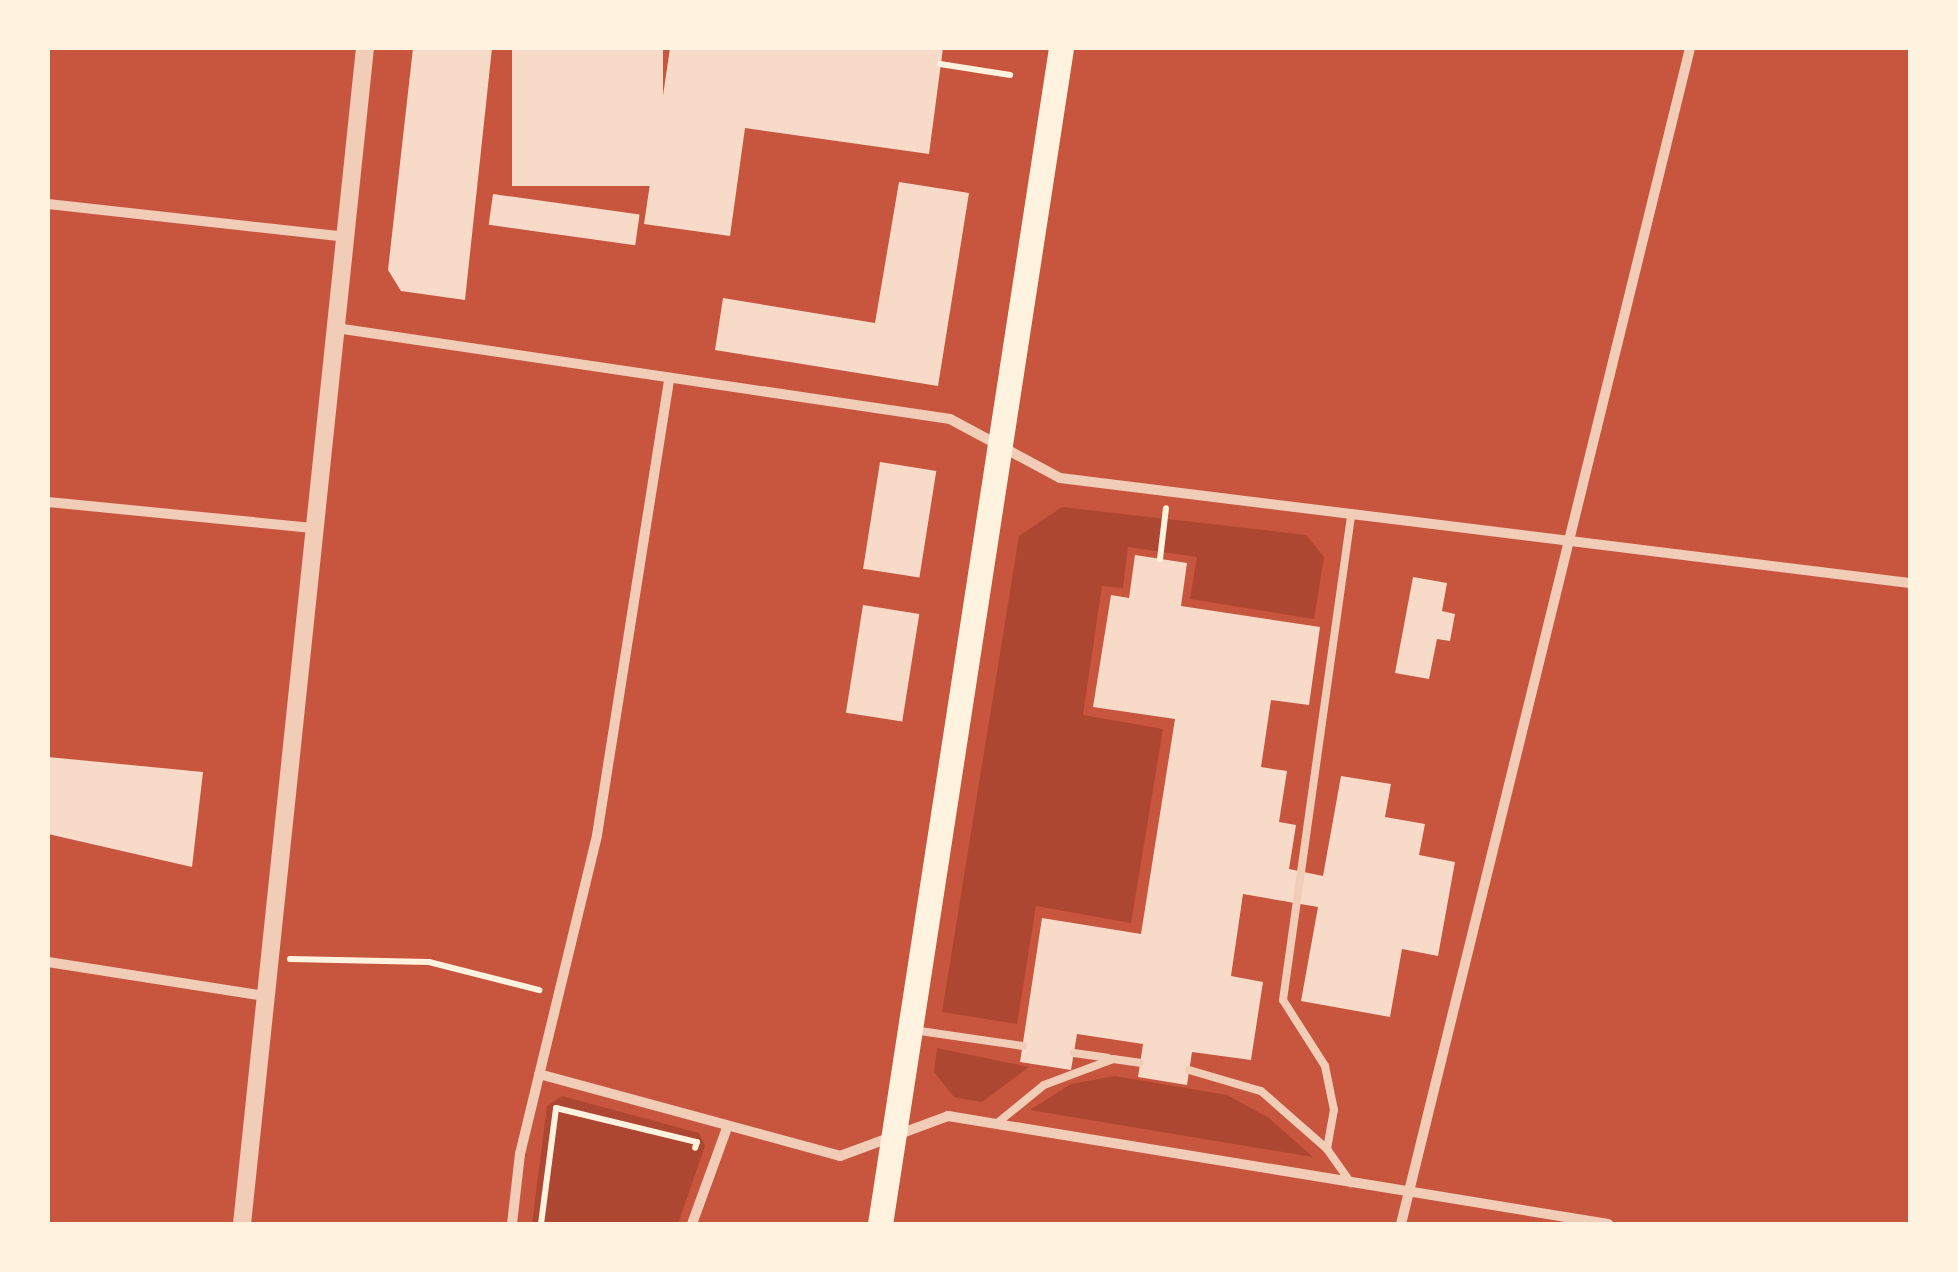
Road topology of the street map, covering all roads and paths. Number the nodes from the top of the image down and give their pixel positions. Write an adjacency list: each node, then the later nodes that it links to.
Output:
1 (365, 48): 7 (street)
2 (1061, 48): 10 (main road)
3 (1690, 48): 15 (street)
4 (940, 64): 5 (path)
5 (1010, 75)
6 (48, 204): 7 (street)
7 (345, 237): 8 (street)
8 (336, 328): 9 (street); 14 (street)
9 (669, 378): 10 (street); 20 (street)
10 (1000, 446): 11 (street); 22 (main road)
11 (1168, 492): 13 (street); 16 (path)
12 (48, 502): 14 (street)
13 (1352, 515): 15 (street); 32 (lane)
14 (315, 528): 18 (street)
15 (1572, 542): 17 (street); 35 (street)
16 (1160, 558)
17 (1910, 583)
18 (270, 959): 20 (path); 21 (street)
19 (48, 962): 21 (street)
20 (559, 995): 28 (street)
21 (266, 996): 36 (street)
22 (910, 1030): 23 (lane); 31 (main road)
23 (1022, 1046)
24 (1074, 1053): 25 (lane)
25 (1113, 1059): 26 (lane); 29 (lane)
26 (1140, 1063)
27 (1190, 1070): 32 (lane)
28 (539, 1074): 30 (street); 37 (street)
29 (996, 1124): 31 (street); 34 (street)
30 (727, 1128): 31 (street); 39 (street)
31 (894, 1138): 40 (main road)
32 (1328, 1149): 34 (lane)
33 (691, 1159): 38 (path)
34 (1351, 1183): 35 (street)
35 (1408, 1193): 41 (street); 42 (street)
36 (242, 1224)
37 (512, 1224)
38 (541, 1224)
39 (692, 1224)
40 (880, 1224)
41 (1401, 1224)
42 (1608, 1224)

